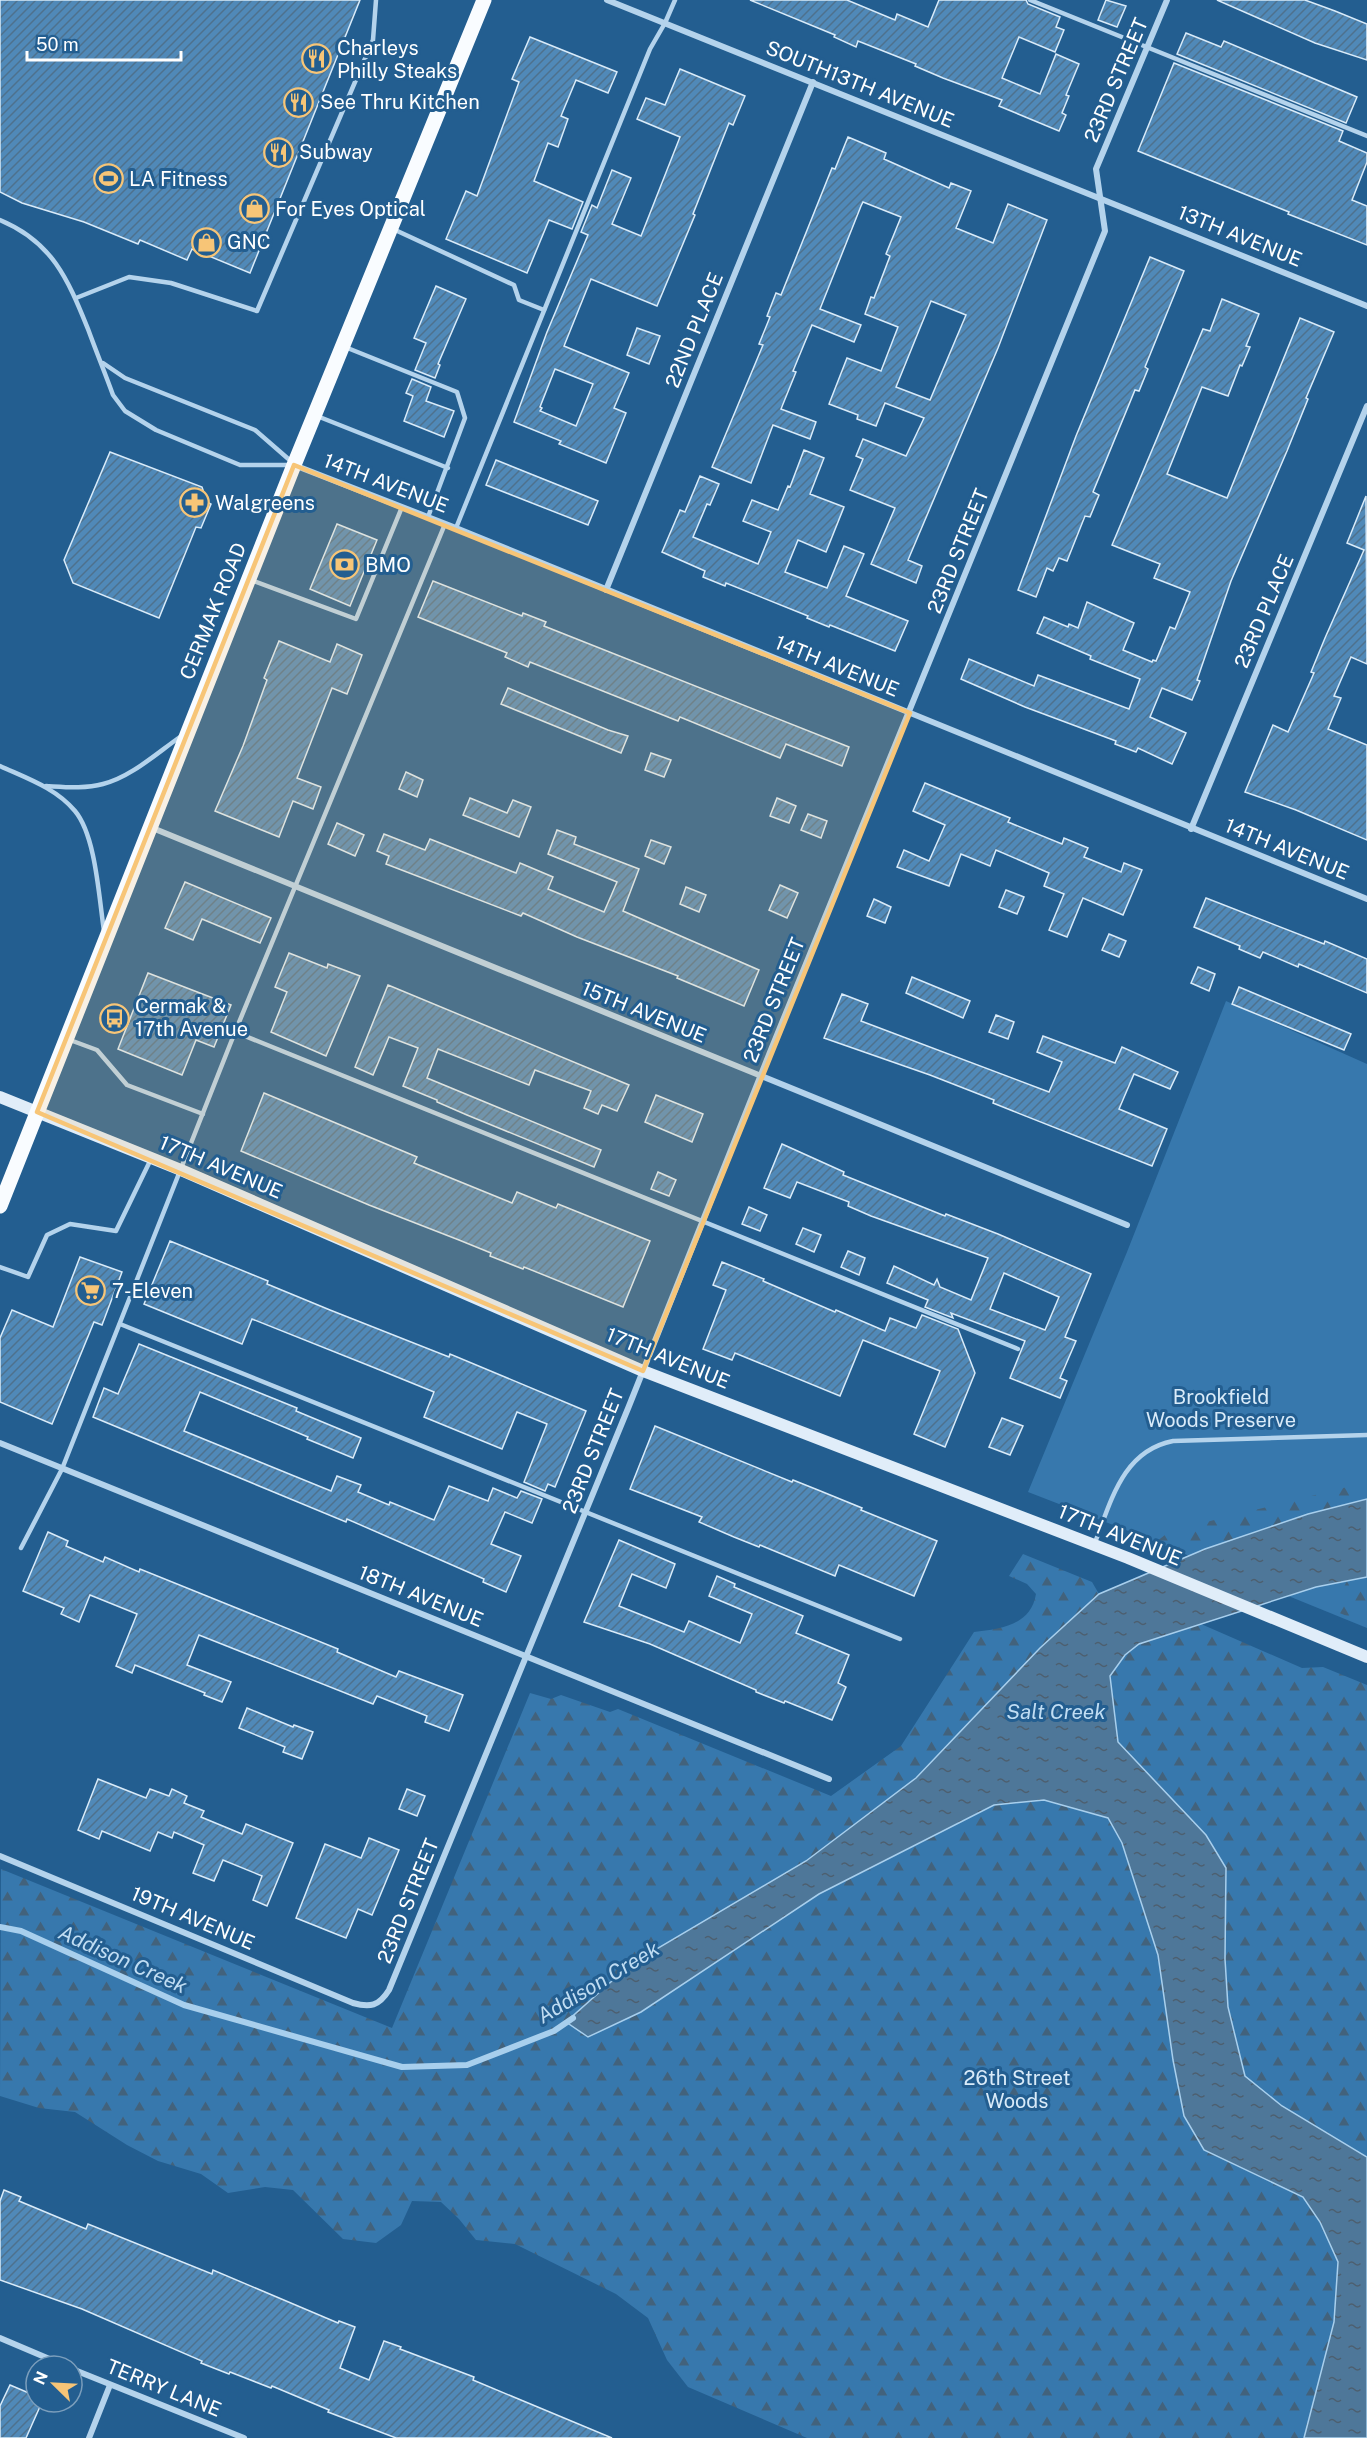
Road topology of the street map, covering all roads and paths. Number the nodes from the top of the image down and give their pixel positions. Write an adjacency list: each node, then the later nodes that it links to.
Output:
1 (376, 0): 14 (lane)
2 (484, 0): 13 (main road, CERMAK ROAD)
3 (607, 0): 7 (street, SOUTH13TH AVENUE)
4 (675, 0): 7 (lane)
5 (1030, 0): 8 (lane)
6 (1167, 0): 8 (street, 23RD STREET)
7 (665, 23): 9 (street, SOUTH13TH AVENUE); 16 (lane)
8 (1148, 47): 10 (lane); 11 (street, 23RD STREET)
9 (813, 82): 11 (street, SOUTH13TH AVENUE); 28 (street, 22ND PLACE)
10 (1367, 136)
11 (1100, 198): 15 (street, 13TH AVENUE); 29 (street, 23RD STREET)
12 (0, 220): 14 (lane)
13 (391, 228): 16 (lane); 17 (main road, CERMAK ROAD)
14 (76, 298): 18 (lane)
15 (1367, 306)
16 (544, 310): 26 (lane)
17 (342, 346): 20 (main road, CERMAK ROAD); 22 (lane)
18 (101, 362): 21 (lane); 21 (lane)
19 (1367, 406): 34 (street, 23RD PLACE)
20 (314, 415): 21 (main road, CERMAK ROAD); 22 (lane)
21 (294, 465): 23 (street, 14TH AVENUE); 27 (main road, CERMAK ROAD)
22 (448, 468): 24 (lane)
23 (402, 507): 24 (street, 14TH AVENUE); 27 (lane)
24 (428, 517): 25 (street, 14TH AVENUE)
25 (445, 524): 26 (street, 14TH AVENUE); 35 (lane)
26 (456, 528): 28 (street, 14TH AVENUE)
27 (248, 579): 30 (main road, CERMAK ROAD)
28 (606, 590): 29 (street, 14TH AVENUE)
29 (909, 713): 34 (street, 14TH AVENUE); 40 (street, 23RD STREET)
30 (187, 732): 32 (lane); 33 (main road, CERMAK ROAD)
31 (0, 766): 32 (lane)
32 (44, 786): 37 (lane)
33 (150, 827): 35 (street, 15TH AVENUE); 37 (main road, CERMAK ROAD)
34 (1191, 829): 36 (street, 14TH AVENUE)
35 (295, 886): 38 (lane); 40 (street, 15TH AVENUE)
36 (1367, 899)
37 (105, 941): 39 (main road, CERMAK ROAD)
38 (235, 1032): 43 (lane); 47 (lane)
39 (66, 1038): 42 (main road, CERMAK ROAD); 43 (lane)
40 (760, 1077): 47 (street, 23RD STREET); 48 (street, 15TH AVENUE)
41 (0, 1097): 42 (street, 17TH AVENUE)
42 (37, 1112): 44 (street, 17TH AVENUE); 46 (main road, CERMAK ROAD)
43 (203, 1114): 45 (lane)
44 (151, 1158): 45 (street, 17TH AVENUE); 49 (lane)
45 (181, 1170): 50 (lane); 52 (street, 17TH AVENUE)
46 (0, 1206)
47 (703, 1222): 51 (lane); 52 (street, 23RD STREET)
48 (1127, 1225)
49 (0, 1267)
50 (120, 1324): 55 (lane); 56 (lane)
51 (1018, 1349)
52 (643, 1371): 56 (street, 23RD STREET); 57 (street, 17TH AVENUE)
53 (1367, 1435): 57 (lane)
54 (0, 1443): 55 (street, 18TH AVENUE)
55 (62, 1468): 58 (lane); 60 (street, 18TH AVENUE)
56 (586, 1511): 59 (lane); 60 (street, 23RD STREET)
57 (1094, 1545): 61 (street, 17TH AVENUE)
58 (21, 1548)
59 (900, 1639)
60 (526, 1656): 62 (street, 18TH AVENUE); 64 (street, 23RD STREET)
61 (1367, 1657)
62 (829, 1779)
63 (0, 1856): 64 (street, 19TH AVENUE)
64 (375, 2006)
65 (0, 2338): 66 (street)
66 (38, 2354)
67 (84, 2374): 68 (street, TERRY LANE)
68 (111, 2385): 69 (street); 70 (street, TERRY LANE)
69 (89, 2438)
70 (244, 2438)

